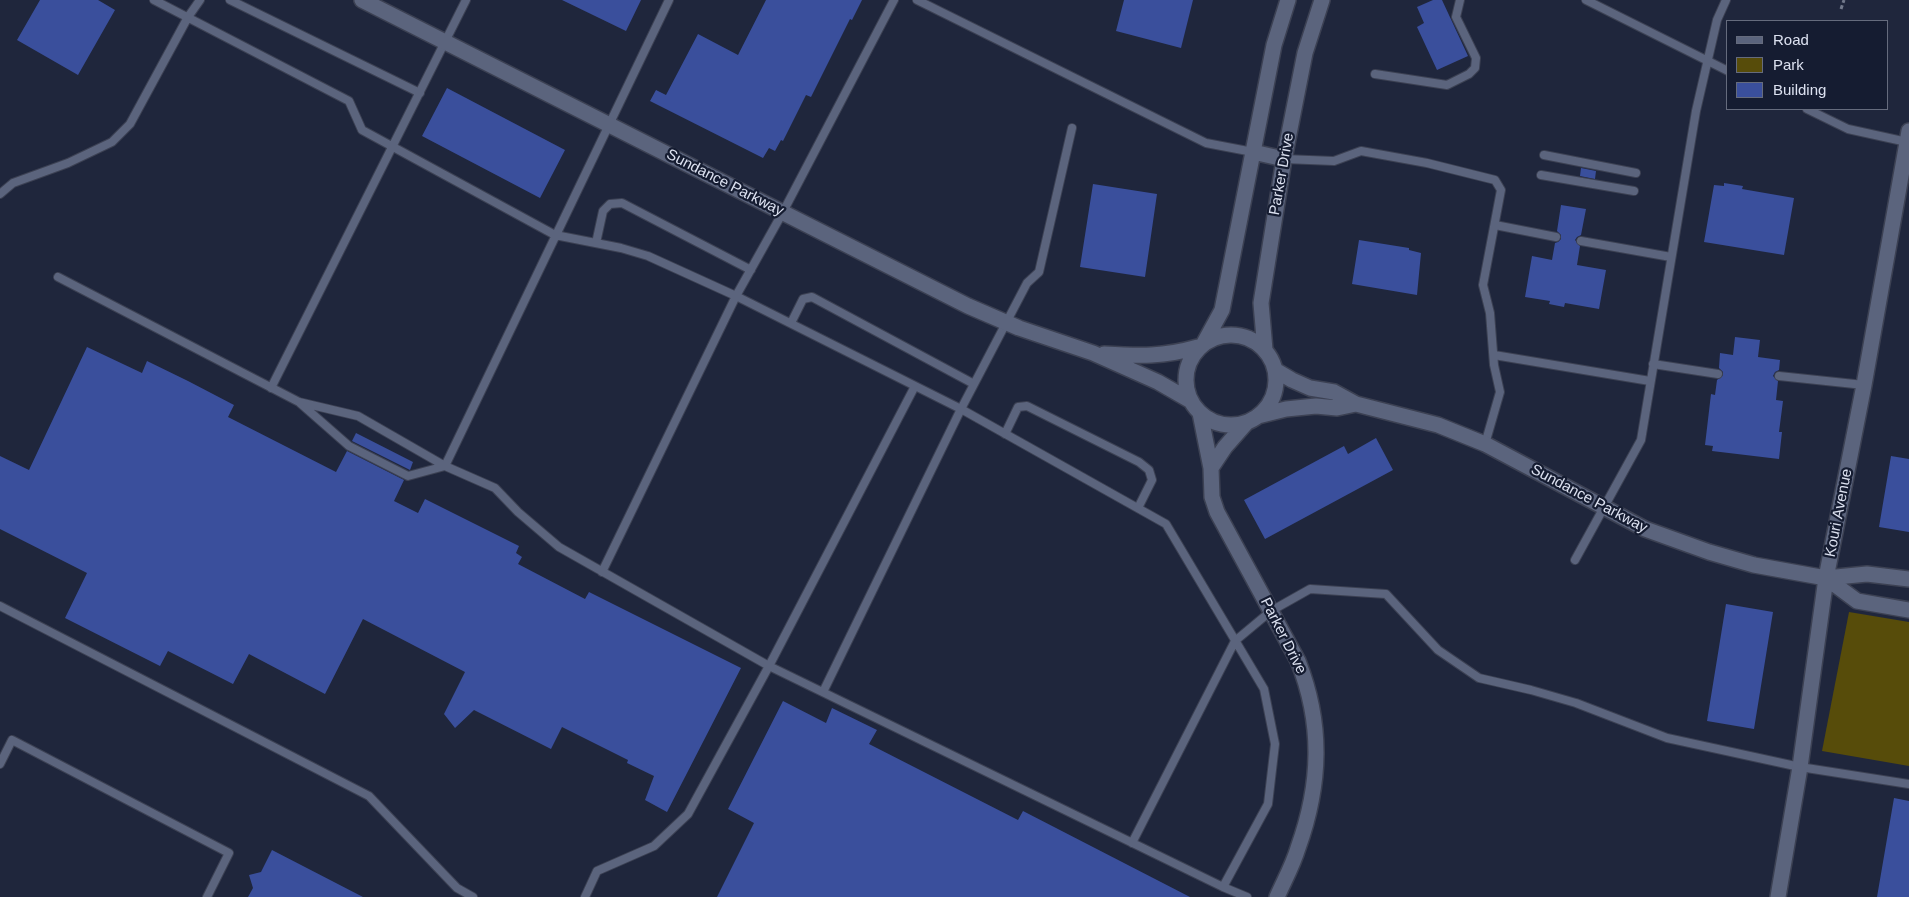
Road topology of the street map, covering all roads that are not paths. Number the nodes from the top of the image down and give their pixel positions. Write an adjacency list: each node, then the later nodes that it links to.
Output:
1 (154, 0): 14 (lane)
2 (200, 0): 14 (lane)
3 (230, 0): 19 (lane)
4 (362, 0): 15 (street, Sundance Parkway)
5 (466, 0): 15 (lane)
6 (669, 0): 21 (lane)
7 (894, 0): 32 (lane)
8 (917, 0): 25 (lane)
9 (1288, 0): 25 (street)
10 (1322, 0): 27 (street, Parker Drive)
11 (1460, 0): 18 (lane)
12 (1586, 0): 16 (lane)
13 (1726, 0): 16 (lane)
14 (188, 17): 24 (lane); 31 (lane)
15 (445, 42): 19 (lane); 21 (street, Sundance Parkway)
16 (1707, 61): 17 (lane); 38 (lane)
17 (1726, 70)
18 (1375, 74)
19 (420, 93): 24 (lane)
20 (1808, 110): 23 (lane)
21 (608, 124): 32 (street, Sundance Parkway); 34 (lane)
22 (1072, 128): 43 (lane)
23 (1908, 136): 54 (street, Kouri Avenue)
24 (392, 147): 34 (lane); 56 (lane)
25 (1253, 152): 27 (street); 44 (street)
26 (1544, 155): 28 (lane)
27 (1284, 158): 33 (lane); 45 (street, Parker Drive)
28 (1636, 173)
29 (1541, 174): 30 (lane)
30 (1634, 192)
31 (0, 194)
32 (783, 212): 39 (lane); 43 (street, Sundance Parkway)
33 (1495, 225): 35 (lane); 47 (lane)
34 (555, 235): 37 (lane); 65 (lane)
35 (1556, 237)
36 (1580, 241): 38 (lane)
37 (596, 243): 39 (lane); 41 (lane)
38 (1671, 257): 48 (lane)
39 (751, 270): 41 (lane)
40 (58, 277): 56 (lane)
41 (736, 296): 42 (lane); 70 (lane)
42 (791, 323): 53 (lane); 55 (lane)
43 (1007, 323): 46 (street, Sundance Parkway); 53 (lane)
44 (1201, 345): 45 (street); 46 (street, Sundance Parkway); 57 (street)
45 (1265, 350): 49 (street)
46 (1093, 353): 57 (street, Sundance Parkway)
47 (1494, 355): 52 (lane); 64 (lane)
48 (1653, 364): 50 (lane); 52 (lane)
49 (1275, 370): 59 (street, Sundance Parkway); 62 (street)
50 (1718, 374)
51 (1779, 376): 54 (lane)
52 (1650, 381): 68 (lane)
53 (974, 384): 60 (lane)
54 (1864, 385): 71 (street, Kouri Avenue)
55 (915, 386): 60 (lane); 77 (lane)
56 (271, 388): 58 (lane)
57 (1190, 401): 61 (street)
58 (299, 402): 65 (lane); 65 (lane)
59 (1356, 404): 62 (street, Sundance Parkway); 64 (street, Sundance Parkway)
60 (961, 409): 63 (lane); 78 (lane)
61 (1200, 413): 62 (street); 66 (street, Parker Drive)
62 (1252, 420): 66 (street)
63 (1004, 434): 67 (lane); 67 (lane)
64 (1485, 444): 68 (street, Sundance Parkway)
65 (445, 466): 70 (lane)
66 (1211, 468): 75 (street, Parker Drive)
67 (1138, 508): 76 (lane)
68 (1603, 508): 69 (lane); 71 (street, Sundance Parkway)
69 (1575, 560)
70 (602, 572): 77 (lane)
71 (1826, 578): 72 (street, Sundance Parkway); 74 (street, Sundance Parkway); 80 (street, Kouri Avenue)
72 (1909, 579)
73 (0, 606): 85 (lane)
74 (1909, 610)
75 (1271, 611): 76 (lane); 80 (lane); 88 (street, Parker Drive)
76 (1236, 641): 82 (lane); 83 (lane)
77 (769, 666): 78 (lane); 86 (lane)
78 (824, 692): 82 (lane)
79 (0, 764): 84 (lane)
80 (1800, 767): 81 (lane); 89 (street, Kouri Avenue)
81 (1909, 784)
82 (1132, 843): 83 (lane)
83 (1223, 887): 87 (lane)
84 (208, 897)
85 (473, 897)
86 (585, 897)
87 (1247, 897)
88 (1277, 897)
89 (1778, 897)

